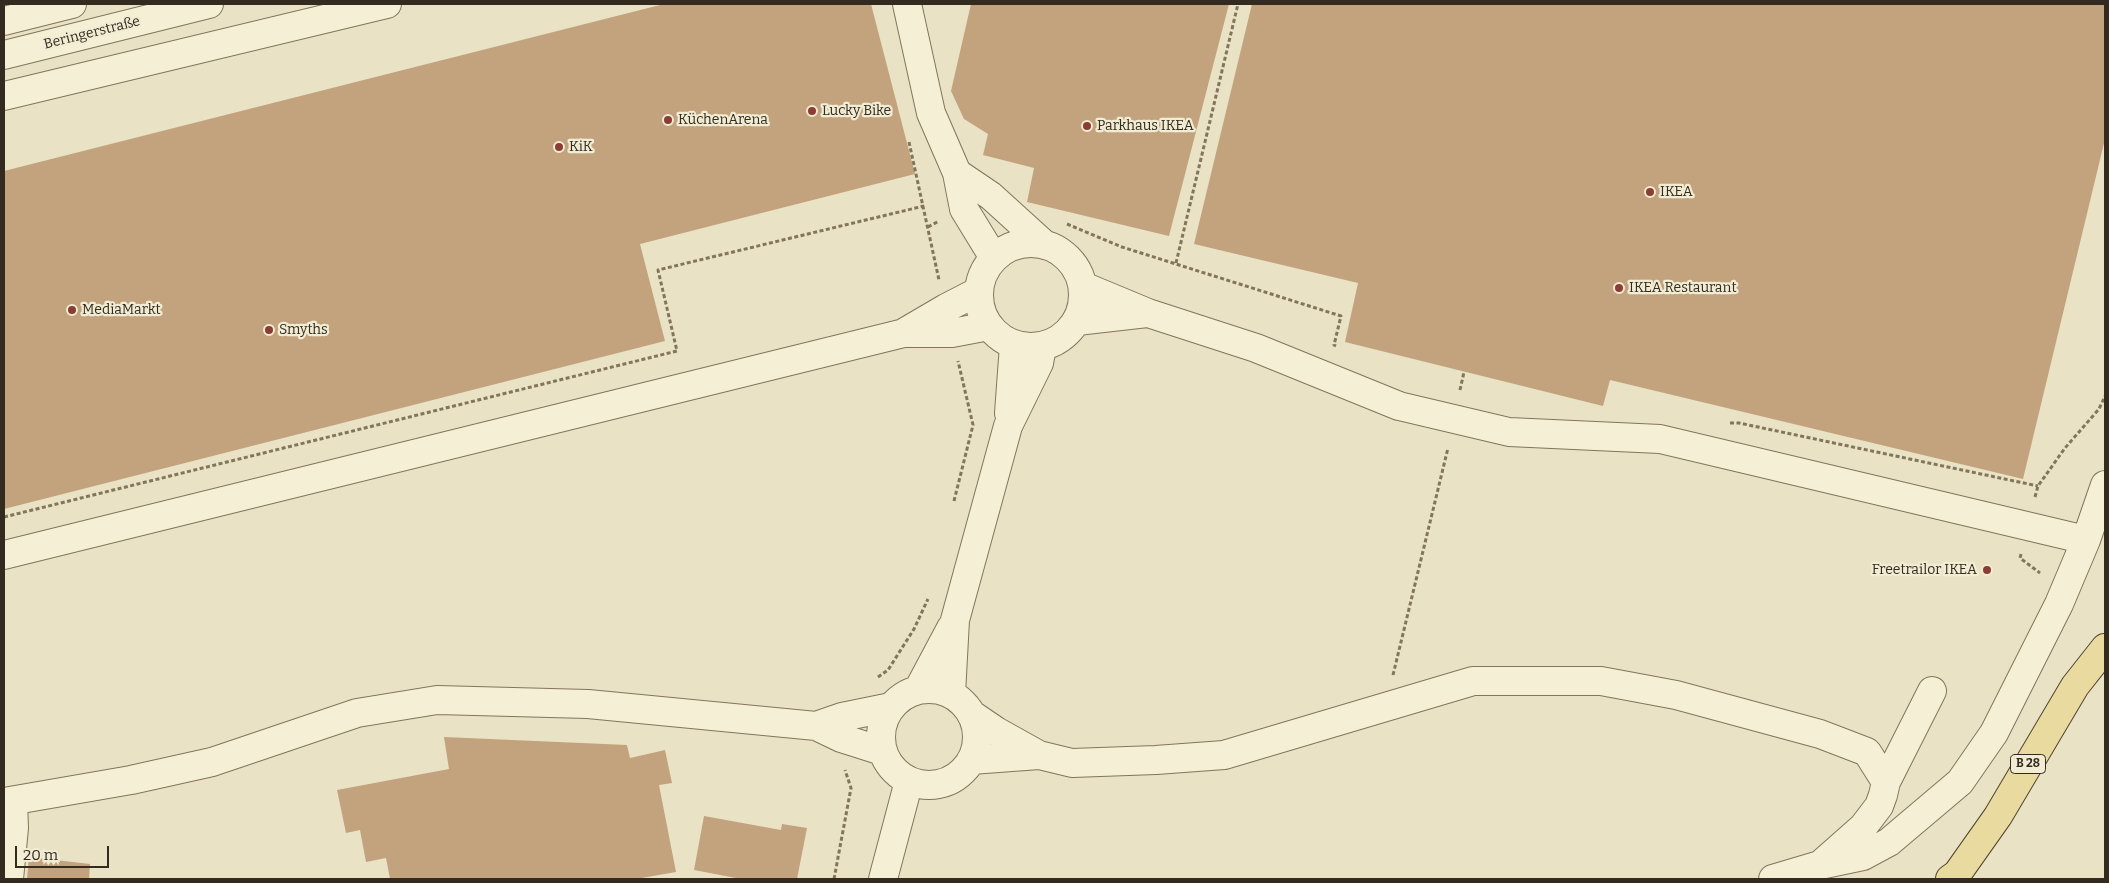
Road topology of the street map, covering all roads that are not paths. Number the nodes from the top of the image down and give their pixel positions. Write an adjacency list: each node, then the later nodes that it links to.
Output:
1 (72, 4): 5 (lane)
2 (209, 4): 6 (lane, Beringerstraße)
3 (387, 4): 7 (lane)
4 (907, 4): 8 (lane)
5 (4, 21)
6 (4, 55)
7 (4, 96)
8 (957, 174): 9 (lane); 10 (lane)
9 (1045, 245): 10 (lane); 11 (lane)
10 (994, 258): 12 (lane)
11 (1083, 286): 13 (lane); 15 (lane)
12 (979, 291): 14 (lane); 16 (lane)
13 (1148, 313): 15 (lane); 21 (lane)
14 (949, 320): 16 (lane); 22 (lane)
15 (1077, 322): 18 (lane)
16 (989, 326): 17 (lane)
17 (1014, 345): 18 (lane); 19 (lane)
18 (1042, 346): 19 (lane)
19 (1008, 426): 23 (lane)
20 (2105, 485): 21 (lane)
21 (2086, 540): 37 (lane)
22 (4, 555)
23 (955, 620): 25 (lane); 27 (lane)
24 (2105, 648): 41 (main road, B 28)
25 (918, 690): 27 (lane); 28 (lane)
26 (1932, 691): 35 (lane)
27 (951, 694): 29 (lane)
28 (891, 707): 30 (lane); 31 (lane)
29 (971, 714): 32 (lane); 33 (lane)
30 (816, 726): 31 (lane); 36 (lane)
31 (882, 750): 34 (lane)
32 (1038, 755): 33 (lane); 35 (lane)
33 (971, 760): 34 (lane)
34 (909, 781): 39 (lane)
35 (1886, 782): 37 (lane)
36 (8, 801): 38 (lane)
37 (1820, 865): 40 (lane)
38 (9, 879)
39 (883, 879)
40 (1773, 879)
41 (1950, 879)

